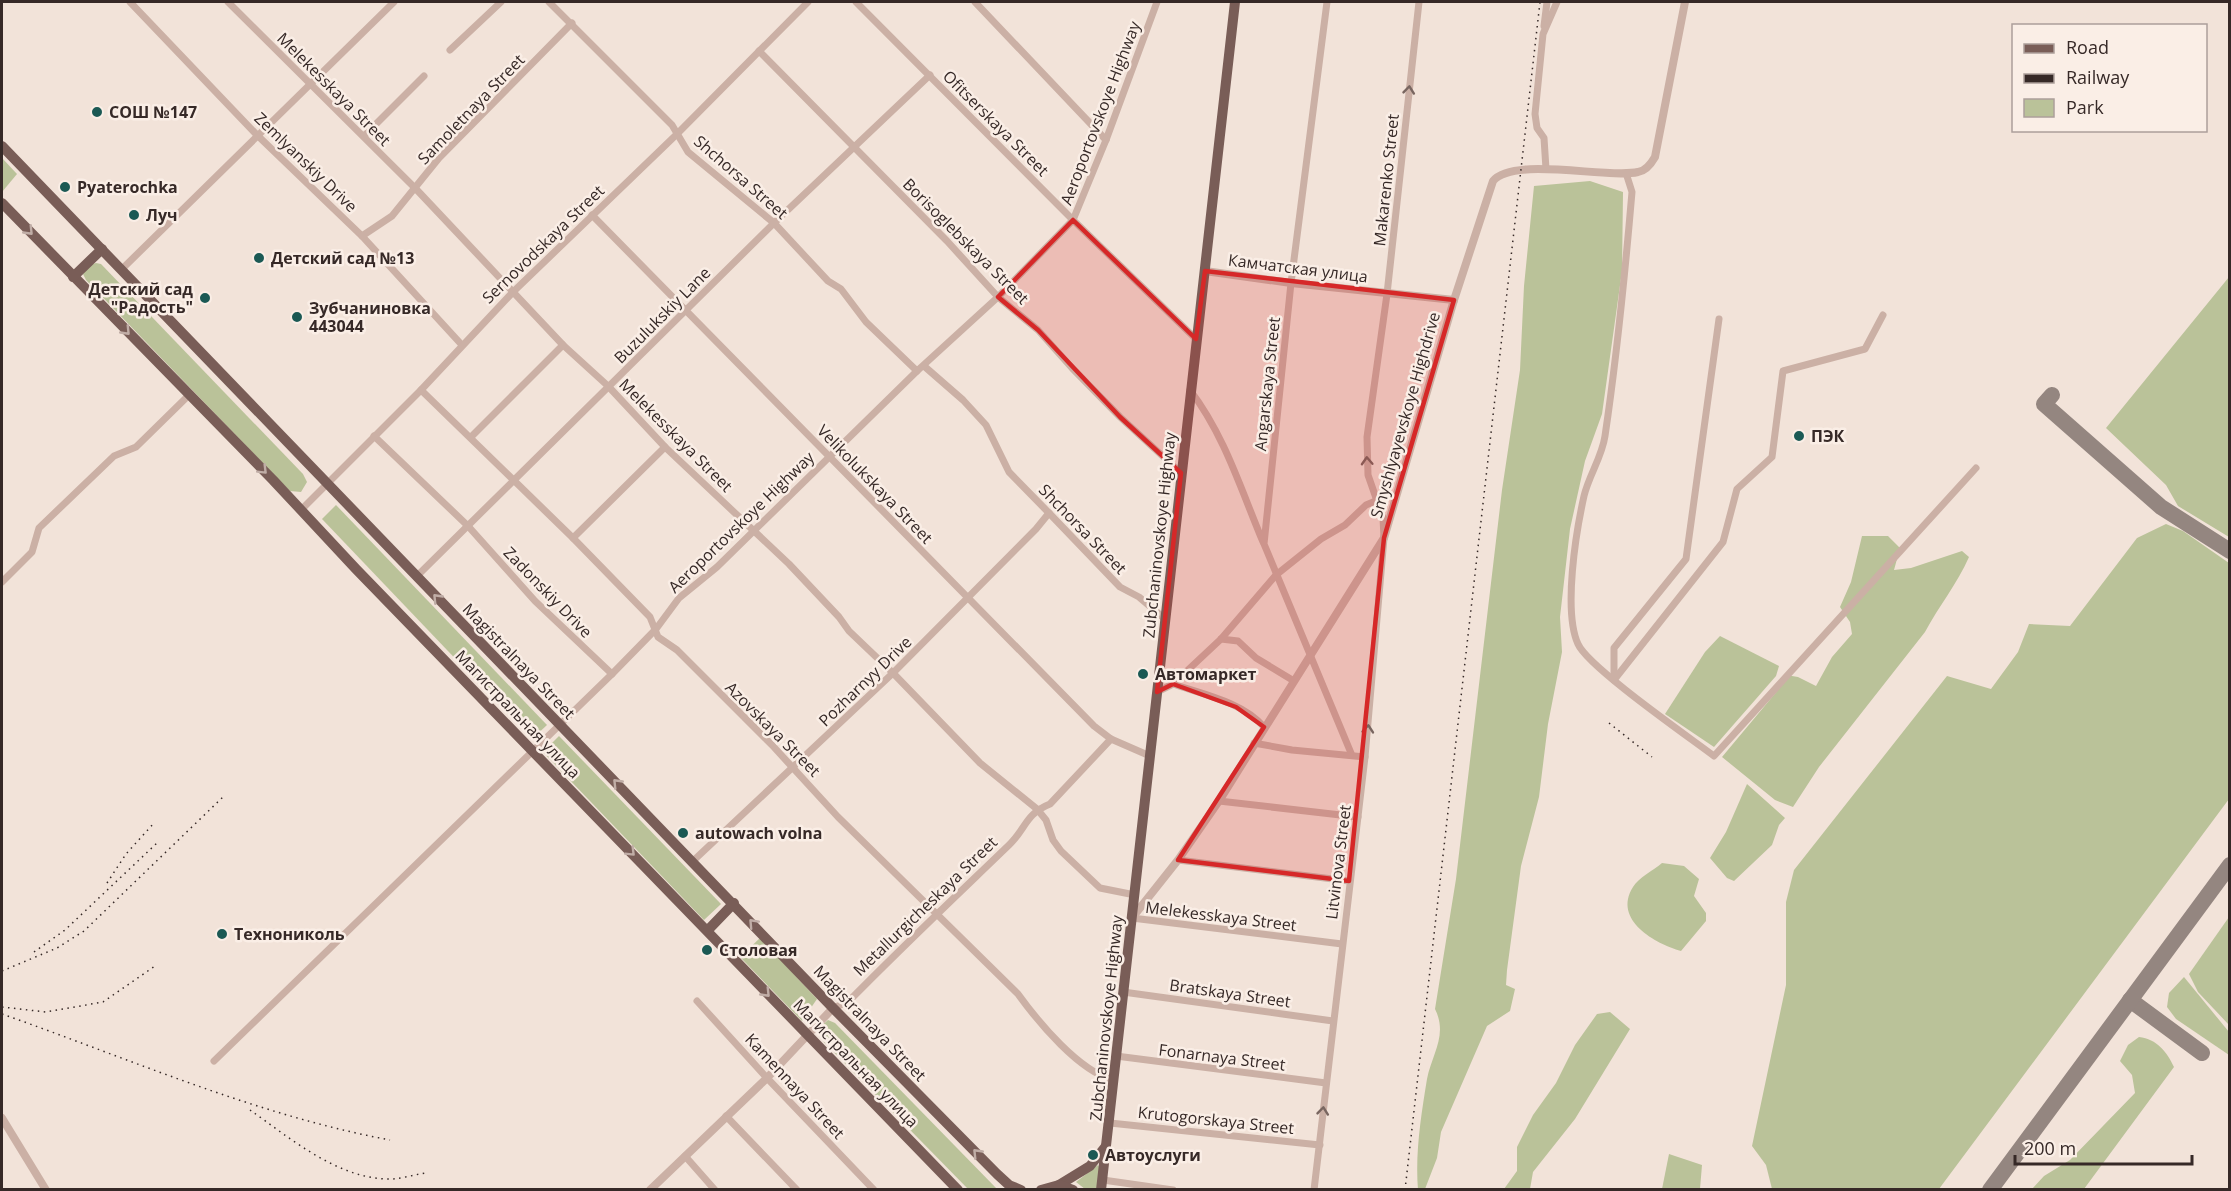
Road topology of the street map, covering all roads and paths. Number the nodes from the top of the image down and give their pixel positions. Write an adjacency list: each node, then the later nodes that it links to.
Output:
1 (130, 2): 23 (street, Zemlyanskiy Drive)
2 (228, 2): 22 (street, Melekesskaya Street)
3 (394, 2): 22 (street)
4 (501, 2): 18 (street)
5 (549, 2): 16 (street, Shchorsa Street)
6 (808, 2): 19 (street, Sernovodskaya Street)
7 (856, 2): 20 (street, Ofitserskaya Street)
8 (975, 2): 26 (street)
9 (1157, 2): 26 (street, Aeroportovskoye Highway)
10 (1234, 2): 39 (main road, Zubchaninovskoye Highway)
11 (1327, 2): 41 (street, Angarskaya Street)
12 (1419, 2): 43 (street, Makarenko Street, one-way to 12)
13 (1546, 2): 17 (street)
14 (1557, 2): 17 (street)
15 (1685, 2): 30 (street, Smyshlyayevskoye Highdrive)
16 (572, 23): 24 (street, Shchorsa Street); 31 (street, Samoletnaya Street)
17 (1543, 34): 29 (street)
18 (450, 50)
19 (759, 51): 24 (street, Sernovodskaya Street); 28 (street, Borisoglebskaya Street)
20 (930, 75): 28 (street, Buzulukskiy Lane); 34 (street, Ofitserskaya Street)
21 (424, 76): 25 (street)
22 (309, 84): 23 (street); 25 (street, Melekesskaya Street)
23 (256, 134): 36 (street, Zemlyanskiy Drive); 38 (street)
24 (676, 135): 33 (street, Sernovodskaya Street); 35 (street, Shchorsa Street)
25 (364, 136): 31 (street, Melekesskaya Street)
26 (1106, 140): 34 (street, Aeroportovskoye Highway)
27 (2, 146): 37 (main road, Magistralnaya Street)
28 (853, 148): 35 (street, Buzulukskiy Lane); 44 (street, Borisoglebskaya Street)
29 (1546, 169): 30 (street, Smyshlyayevskoye Highdrive); 45 (street, Smyshlyayevskoye Highdrive)
30 (1626, 173): 84 (street)
31 (416, 189): 36 (street, Samoletnaya Street); 42 (street, Melekesskaya Street)
32 (2, 203): 40 (main road, Магистральная улица, one-way to 40)
33 (592, 215): 42 (street, Sernovodskaya Street); 46 (street, Velikolukskaya Street)
34 (1073, 220): 44 (street, Aeroportovskoye Highway); 49 (street, Ofitserskaya Street)
35 (774, 223): 46 (street, Buzulukskiy Lane); 53 (street, Shchorsa Street)
36 (362, 236): 50 (street, Zemlyanskiy Drive)
37 (102, 249): 38 (main road, Magistralnaya Street); 40 (main road)
38 (121, 270): 65 (main road, Magistralnaya Street)
39 (1204, 270): 41 (street, Камчатская улица); 49 (main road, Zubchaninovskoye Highway)
40 (73, 277): 57 (main road, Магистральная улица, one-way to 57)
41 (1291, 283): 43 (street, Камчатская улица); 73 (street, Angarskaya Street)
42 (513, 292): 50 (street, Sernovodskaya Street); 51 (street, Melekesskaya Street)
43 (1387, 294): 45 (street, Камчатская улица); 66 (street, Makarenko Street, one-way to 43)
44 (998, 297): 52 (street, Aeroportovskoye Highway); 63 (street, Borisoglebskaya Street)
45 (1454, 300): 72 (street, Smyshlyayevskoye Highdrive)
46 (687, 310): 54 (street, Buzulukskiy Lane); 61 (street, Velikolukskaya Street)
47 (1883, 315): 84 (street)
48 (1719, 319): 84 (street)
49 (1196, 339): 56 (main road, Zubchaninovskoye Highway)
50 (461, 344): 55 (street, Sernovodskaya Street)
51 (563, 345): 54 (street, Melekesskaya Street); 59 (street)
52 (924, 366): 53 (street, Aeroportovskoye Highway); 68 (street, Shchorsa Street)
53 (917, 371): 61 (street, Aeroportovskoye Highway)
54 (608, 386): 60 (street, Melekesskaya Street); 64 (street, Buzulukskiy Lane)
55 (420, 390): 58 (street, Sernovodskaya Street); 59 (street, Azovskaya Street)
56 (1190, 390): 63 (main road, Zubchaninovskoye Highway); 73 (street)
57 (189, 395): 67 (main road, Магистральная улица, one-way to 67); 76 (street)
58 (374, 436): 65 (street, Sernovodskaya Street); 69 (street, Zadonskiy Drive)
59 (471, 437): 64 (street, Azovskaya Street)
60 (665, 447): 70 (street, Melekesskaya Street); 71 (street)
61 (830, 456): 70 (street, Aeroportovskoye Highway); 77 (street, Velikolukskaya Street)
62 (1976, 468): 84 (street)
63 (1181, 473): 78 (main road, Zubchaninovskoye Highway)
64 (514, 480): 69 (street, Buzulukskiy Lane); 71 (street, Azovskaya Street)
65 (327, 484): 67 (street, Sernovodskaya Street); 75 (main road, Magistralnaya Street)
66 (1378, 500): 72 (street, Makarenko Street); 74 (street)
67 (300, 510): 92 (main road, Магистральная улица)
68 (1048, 513): 77 (street, Pozharnyy Drive); 78 (street, Shchorsa Street)
69 (468, 526): 75 (street, Buzulukskiy Lane); 83 (street, Zadonskiy Drive)
70 (754, 531): 79 (street, Aeroportovskoye Highway); 82 (street, Melekesskaya Street)
71 (573, 538): 79 (street, Azovskaya Street)
72 (1384, 538): 81 (street, Smyshlyayevskoye Highdrive); 95 (street, Litvinova Street, one-way to 72)
73 (1264, 544): 74 (street, Angarskaya Street)
74 (1276, 575): 80 (street); 81 (street, Angarskaya Street)
75 (416, 577): 88 (main road, Magistralnaya Street, one-way to 75)
76 (2, 582)
77 (969, 597): 82 (street, Pozharnyy Drive); 90 (street, Velikolukskaya Street)
78 (1165, 619): 87 (main road, Zubchaninovskoye Highway)
79 (656, 629): 83 (street, Aeroportovskoye Highway); 96 (street, Azovskaya Street)
80 (1221, 639): 85 (street); 86 (street)
81 (1309, 657): 85 (street, Smyshlyayevskoye Highdrive); 93 (street, Angarskaya Street)
82 (893, 672): 96 (street, Pozharnyy Drive); 98 (street, Melekesskaya Street)
83 (612, 674): 88 (street, Aeroportovskoye Highway)
84 (1614, 680)
85 (1294, 681): 89 (street, Smyshlyayevskoye Highdrive)
86 (1173, 684): 87 (street); 89 (street)
87 (1157, 692): 94 (main road, Zubchaninovskoye Highway)
88 (559, 723): 92 (street, Aeroportovskoye Highway); 101 (main road, Magistralnaya Street, one-way to 88)
89 (1264, 727): 91 (street, Smyshlyayevskoye Highdrive)
90 (1111, 739): 94 (street, Velikolukskaya Street); 98 (street, Metallurgicheskaya Street)
91 (1254, 743): 93 (street); 97 (street, Smyshlyayevskoye Highdrive)
92 (533, 750): 107 (main road, Магистральная улица, one-way to 107); 115 (street, Aeroportovskoye Highway)
93 (1351, 753): 95 (street)
94 (1150, 756): 103 (main road, Zubchaninovskoye Highway)
95 (1365, 757): 99 (street, Litvinova Street)
96 (793, 769): 101 (street, Pozharnyy Drive); 105 (street, Azovskaya Street)
97 (1219, 801): 99 (street); 100 (street, Smyshlyayevskoye Highdrive)
98 (1036, 809): 103 (street, Melekesskaya Street); 105 (street, Metallurgicheskaya Street)
99 (1358, 817): 102 (street, Litvinova Street)
100 (1178, 860): 102 (street); 106 (street, Smyshlyayevskoye Highdrive)
101 (693, 861): 104 (main road, Magistralnaya Street)
102 (1349, 881): 108 (street, Litvinova Street)
103 (1135, 895): 106 (main road, Zubchaninovskoye Highway)
104 (734, 903): 107 (main road); 111 (main road, Magistralnaya Street, one-way to 104)
105 (936, 912): 111 (street, Metallurgicheskaya Street); 117 (street, Azovskaya Street)
106 (1132, 918): 108 (street, Melekesskaya Street); 109 (main road, Zubchaninovskoye Highway)
107 (708, 930): 113 (main road, Магистральная улица, one-way to 113)
108 (1342, 944): 112 (street, Litvinova Street)
109 (1123, 992): 112 (street, Bratskaya Street); 114 (main road, Zubchaninovskoye Highway)
110 (697, 1001): 116 (street, Kamennaya Street)
111 (833, 1008): 113 (street, Metallurgicheskaya Street); 133 (main road, Magistralnaya Street, one-way to 111)
112 (1333, 1021): 118 (street, Litvinova Street)
113 (809, 1036): 116 (street, Metallurgicheskaya Street); 132 (main road, Магистральная улица)
114 (1116, 1056): 117 (main road, Zubchaninovskoye Highway); 118 (street, Fonarnaya Street)
115 (214, 1061)
116 (766, 1078): 119 (street, Metallurgicheskaya Street); 131 (street, Kamennaya Street)
117 (1113, 1080): 121 (main road, Zubchaninovskoye Highway)
118 (1326, 1083): 123 (street, Litvinova Street, one-way to 118)
119 (726, 1116): 124 (street, Metallurgicheskaya Street); 130 (street)
120 (2, 1118): 127 (street)
121 (1110, 1123): 122 (main road, Zubchaninovskoye Highway); 123 (street, Krutogorskaya Street)
122 (1108, 1143): 125 (main road, Zubchaninovskoye Highway); 126 (main road, Zubchaninovskoye Highway)
123 (1320, 1145): 137 (street, Litvinova Street)
124 (685, 1156): 128 (street, Metallurgicheskaya Street); 129 (street)
125 (1059, 1185): 134 (main road, Zubchaninovskoye Highway); 135 (main road)
126 (1102, 1185): 136 (street)
127 (46, 1190)
128 (650, 1190)
129 (716, 1190)
130 (797, 1190)
131 (874, 1190)
132 (958, 1190)
133 (1022, 1190)
134 (1041, 1190)
135 (1073, 1190)
136 (1173, 1190)
137 (1314, 1190)

